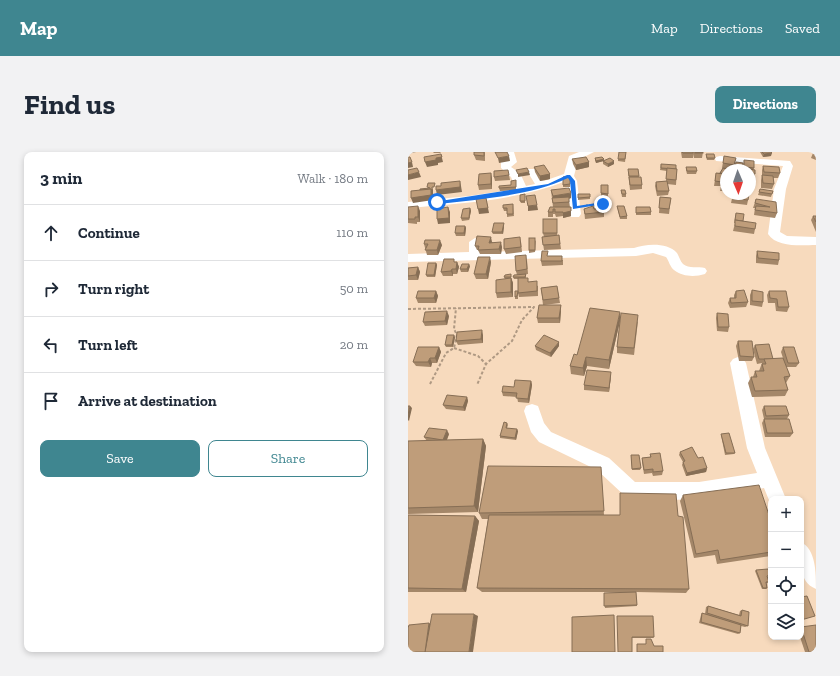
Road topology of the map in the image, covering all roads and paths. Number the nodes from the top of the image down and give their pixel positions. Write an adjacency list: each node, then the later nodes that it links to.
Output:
1 (509, 152): 10 (street)
2 (590, 152): 4 (street)
3 (791, 152): 6 (street)
4 (574, 155): 8 (street)
5 (720, 159): 6 (street)
6 (782, 161): 14 (street)
7 (532, 172): 9 (street)
8 (568, 176): 9 (street); 13 (street)
9 (542, 186): 10 (street)
10 (522, 190): 12 (street)
11 (603, 204): 13 (path)
12 (408, 206)
13 (575, 211)
14 (816, 241)
15 (476, 242): 16 (street)
16 (475, 256): 17 (street); 18 (street)
17 (408, 258)
18 (700, 271)
19 (456, 308): 20 (path); 21 (path); 23 (path)
20 (408, 309)
21 (454, 348): 23 (path); 24 (path)
22 (738, 363): 27 (street)
23 (486, 364): 25 (path)
24 (430, 384)
25 (477, 385)
26 (532, 410): 27 (street)
27 (768, 479): 28 (street)
28 (776, 496)
29 (804, 557): 30 (street)
30 (816, 579)

